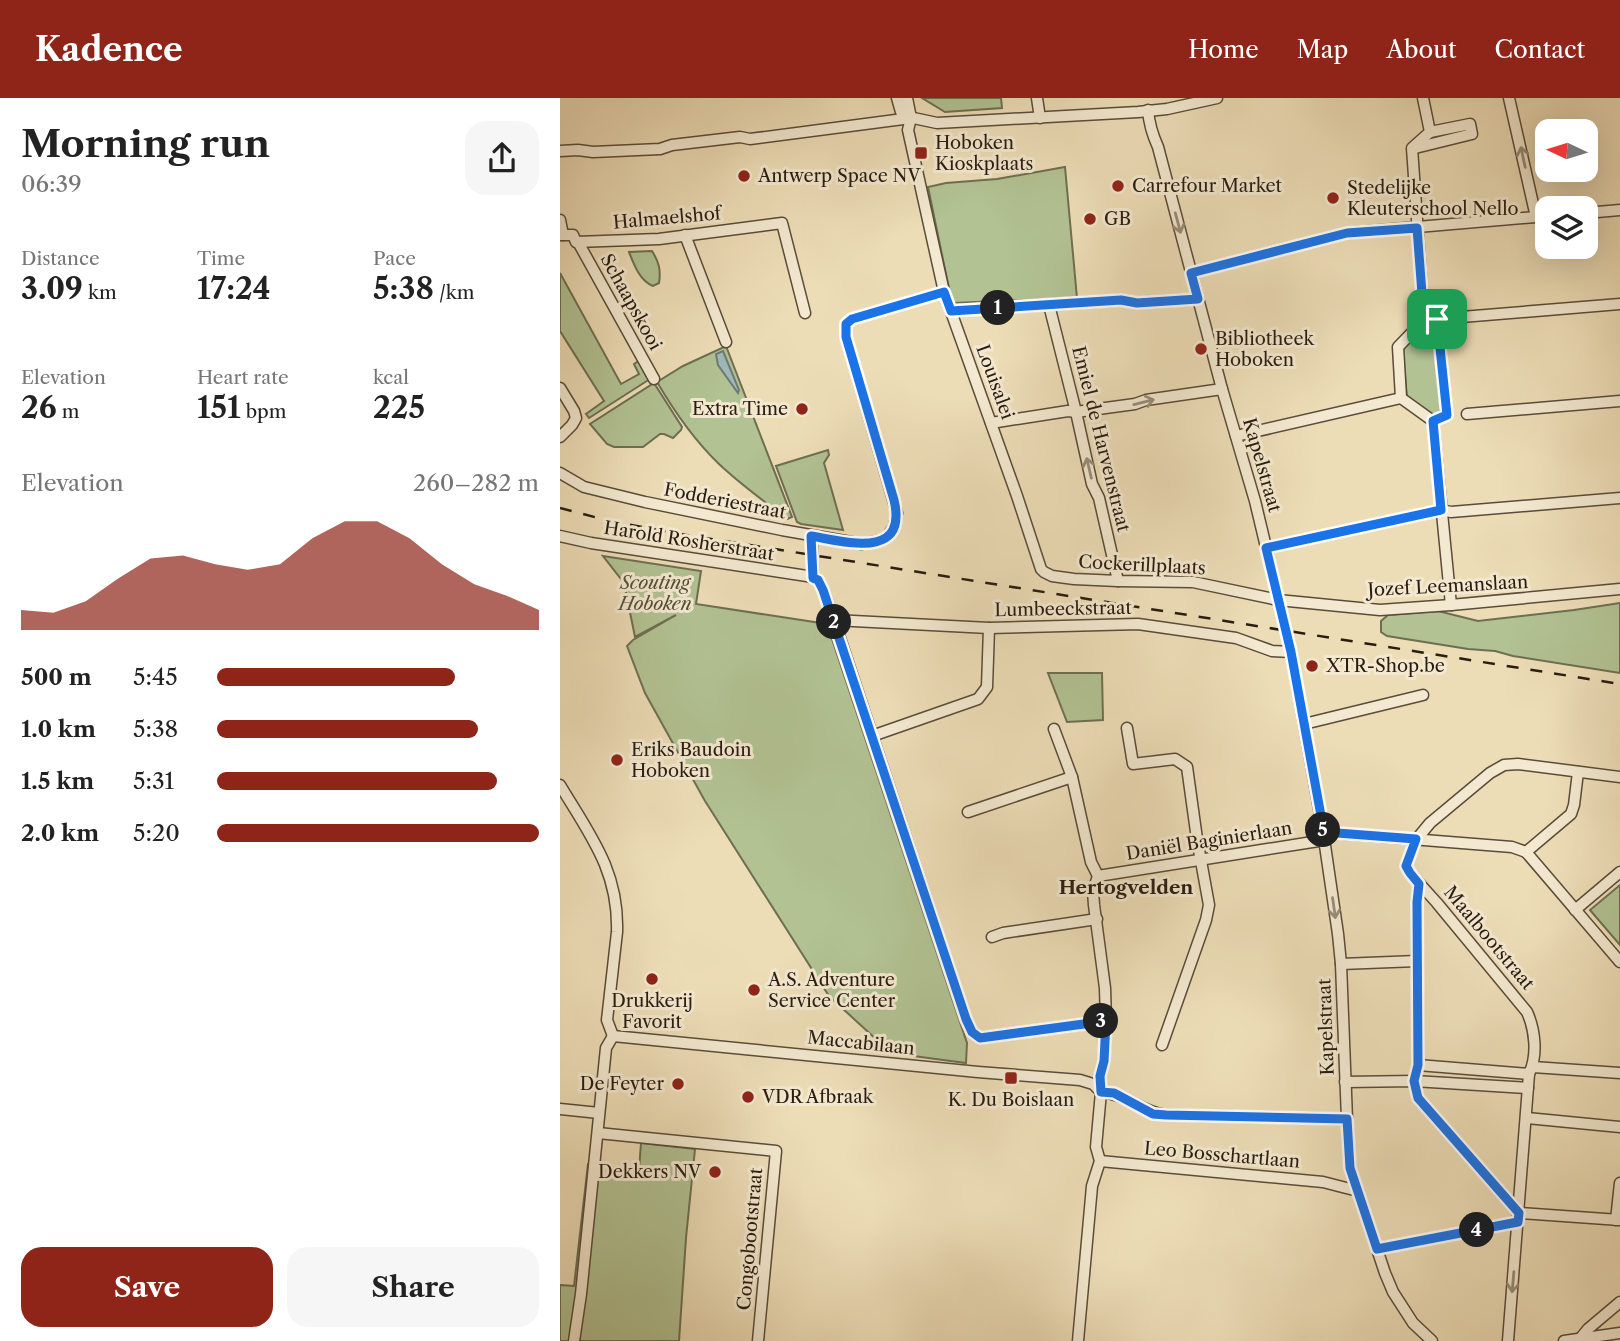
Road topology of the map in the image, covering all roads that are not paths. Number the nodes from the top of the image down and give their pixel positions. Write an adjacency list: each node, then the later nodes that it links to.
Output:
1 (897, 98): 8 (street)
2 (907, 98): 8 (street, Louisalei)
3 (1037, 98): 9 (street)
4 (1217, 98): 7 (street)
5 (1423, 98): 10 (street)
6 (1510, 98): 13 (street, one-way to 6)
7 (1148, 110): 9 (street); 22 (street, Kapelstraat, one-way to 22)
8 (911, 118): 9 (street); 12 (street); 23 (street, Louisalei)
9 (1040, 118)
10 (1430, 132): 11 (street); 11 (street)
11 (1412, 148): 18 (street)
12 (560, 151)
13 (1536, 196)
14 (1620, 210): 15 (street)
15 (1598, 212)
16 (1535, 217): 18 (street)
17 (560, 220): 19 (street)
18 (1417, 228): 22 (street); 30 (street)
19 (561, 235): 21 (street, Halmaelshof)
20 (685, 235): 21 (street, Halmaelshof); 28 (street, Halmaelshof); 31 (street)
21 (578, 242): 32 (street, Schaapskooi)
22 (1191, 273): 24 (street, Kapelstraat)
23 (944, 292): 27 (street, Louisalei); 47 (street, Fodderiestraat)
24 (1198, 299): 26 (street); 34 (street, Kapelstraat)
25 (1620, 304): 29 (street)
26 (1049, 305): 27 (street); 37 (street, Emiel de Harvenstraat)
27 (951, 311): 40 (street, Louisalei)
28 (805, 313)
29 (1437, 319): 30 (street); 39 (street)
30 (1424, 320): 35 (street)
31 (726, 342)
32 (654, 379)
33 (560, 388): 42 (street)
34 (1222, 389): 37 (street, one-way to 34); 41 (street, Kapelstraat)
35 (1401, 398): 39 (street); 41 (street)
36 (1620, 401): 38 (street)
37 (1076, 412): 40 (street); 51 (street, Emiel de Harvenstraat, one-way to 37)
38 (1467, 414)
39 (1433, 421): 45 (street)
40 (991, 423): 49 (street, Louisalei)
41 (1236, 436): 48 (street, Kapelstraat)
42 (560, 437)
43 (560, 473): 47 (street, Fodderiestraat)
44 (1620, 498): 45 (street)
45 (1441, 510): 48 (street); 54 (street)
46 (560, 536): 50 (street, Harold Rosherstraat)
47 (811, 536): 50 (street)
48 (1266, 548): 53 (street, Kapelstraat)
49 (1044, 572): 51 (street, Cockerillplaats)
50 (813, 578): 55 (street)
51 (1118, 581): 53 (street, Cockerillplaats)
52 (1620, 589): 54 (street, Jozef Leemanslaan)
53 (1278, 600): 54 (street, Jozef Leemanslaan); 57 (street, Kapelstraat)
54 (1451, 605)
55 (834, 620): 56 (street, Lumbeeckstraat); 62 (street)
56 (989, 628): 57 (street, Lumbeeckstraat); 62 (street)
57 (1291, 652): 59 (street, Kapelstraat)
58 (1423, 695): 59 (street)
59 (1304, 724): 68 (street, Kapelstraat)
60 (1127, 728): 71 (street)
61 (1054, 729): 64 (street)
62 (872, 736): 81 (street)
63 (1578, 772): 65 (street); 69 (street); 70 (street)
64 (1072, 777): 67 (street); 73 (street)
65 (1620, 777)
66 (560, 785): 82 (street)
67 (968, 812)
68 (1324, 836): 69 (street, Daniël Baginierlaan); 71 (street, Daniël Baginierlaan); 80 (street, Kapelstraat, one-way to 80)
69 (1416, 839): 70 (street, Daniël Baginierlaan); 74 (street, Maalbootstraat)
70 (1526, 852): 75 (street)
71 (1201, 859): 73 (street, Daniël Baginierlaan); 83 (street)
72 (1620, 872): 75 (street)
73 (1098, 876): 76 (street)
74 (1419, 884): 78 (street); 85 (street, Maalbootstraat)
75 (1575, 910): 79 (street)
76 (1097, 919): 77 (street); 81 (street)
77 (992, 937)
78 (1417, 961): 80 (street); 84 (street)
79 (1620, 962)
80 (1341, 964): 88 (street, Kapelstraat)
81 (1106, 1021): 90 (street)
82 (613, 1036): 90 (street, Maccabilaan); 92 (street)
83 (1162, 1045)
84 (1418, 1065): 85 (street); 87 (street)
85 (1531, 1070): 86 (street); 89 (street, Maalbootstraat)
86 (1620, 1073)
87 (1414, 1081): 88 (street); 89 (street); 102 (street)
88 (1345, 1082): 94 (street, Kapelstraat)
89 (1528, 1088): 93 (street, Maalbootstraat)
90 (1101, 1092): 94 (street, Maccabilaan); 97 (street)
91 (560, 1109): 92 (street)
92 (599, 1113): 96 (street)
93 (1527, 1118): 95 (street); 102 (street, Maalbootstraat)
94 (1347, 1119): 98 (street, Kapelstraat)
95 (1620, 1127)
96 (598, 1133): 108 (street); 109 (street, Congobootstraat)
97 (1100, 1161): 100 (street, Leo Bosschartlaan); 110 (street)
98 (1350, 1168): 100 (street); 101 (street, Kapelstraat)
99 (1620, 1183): 103 (street)
100 (1339, 1186): 101 (street)
101 (1358, 1191): 104 (street, Kapelstraat)
102 (1519, 1218): 103 (street); 104 (street); 112 (street, Maalbootstraat, one-way to 112)
103 (1618, 1220)
104 (1377, 1249): 111 (street, Kapelstraat)
105 (1620, 1302): 107 (street)
106 (1620, 1334): 107 (street)
107 (1579, 1340): 113 (street)
108 (574, 1341)
109 (758, 1341)
110 (1078, 1341)
111 (1432, 1341)
112 (1508, 1341)
113 (1564, 1341)

